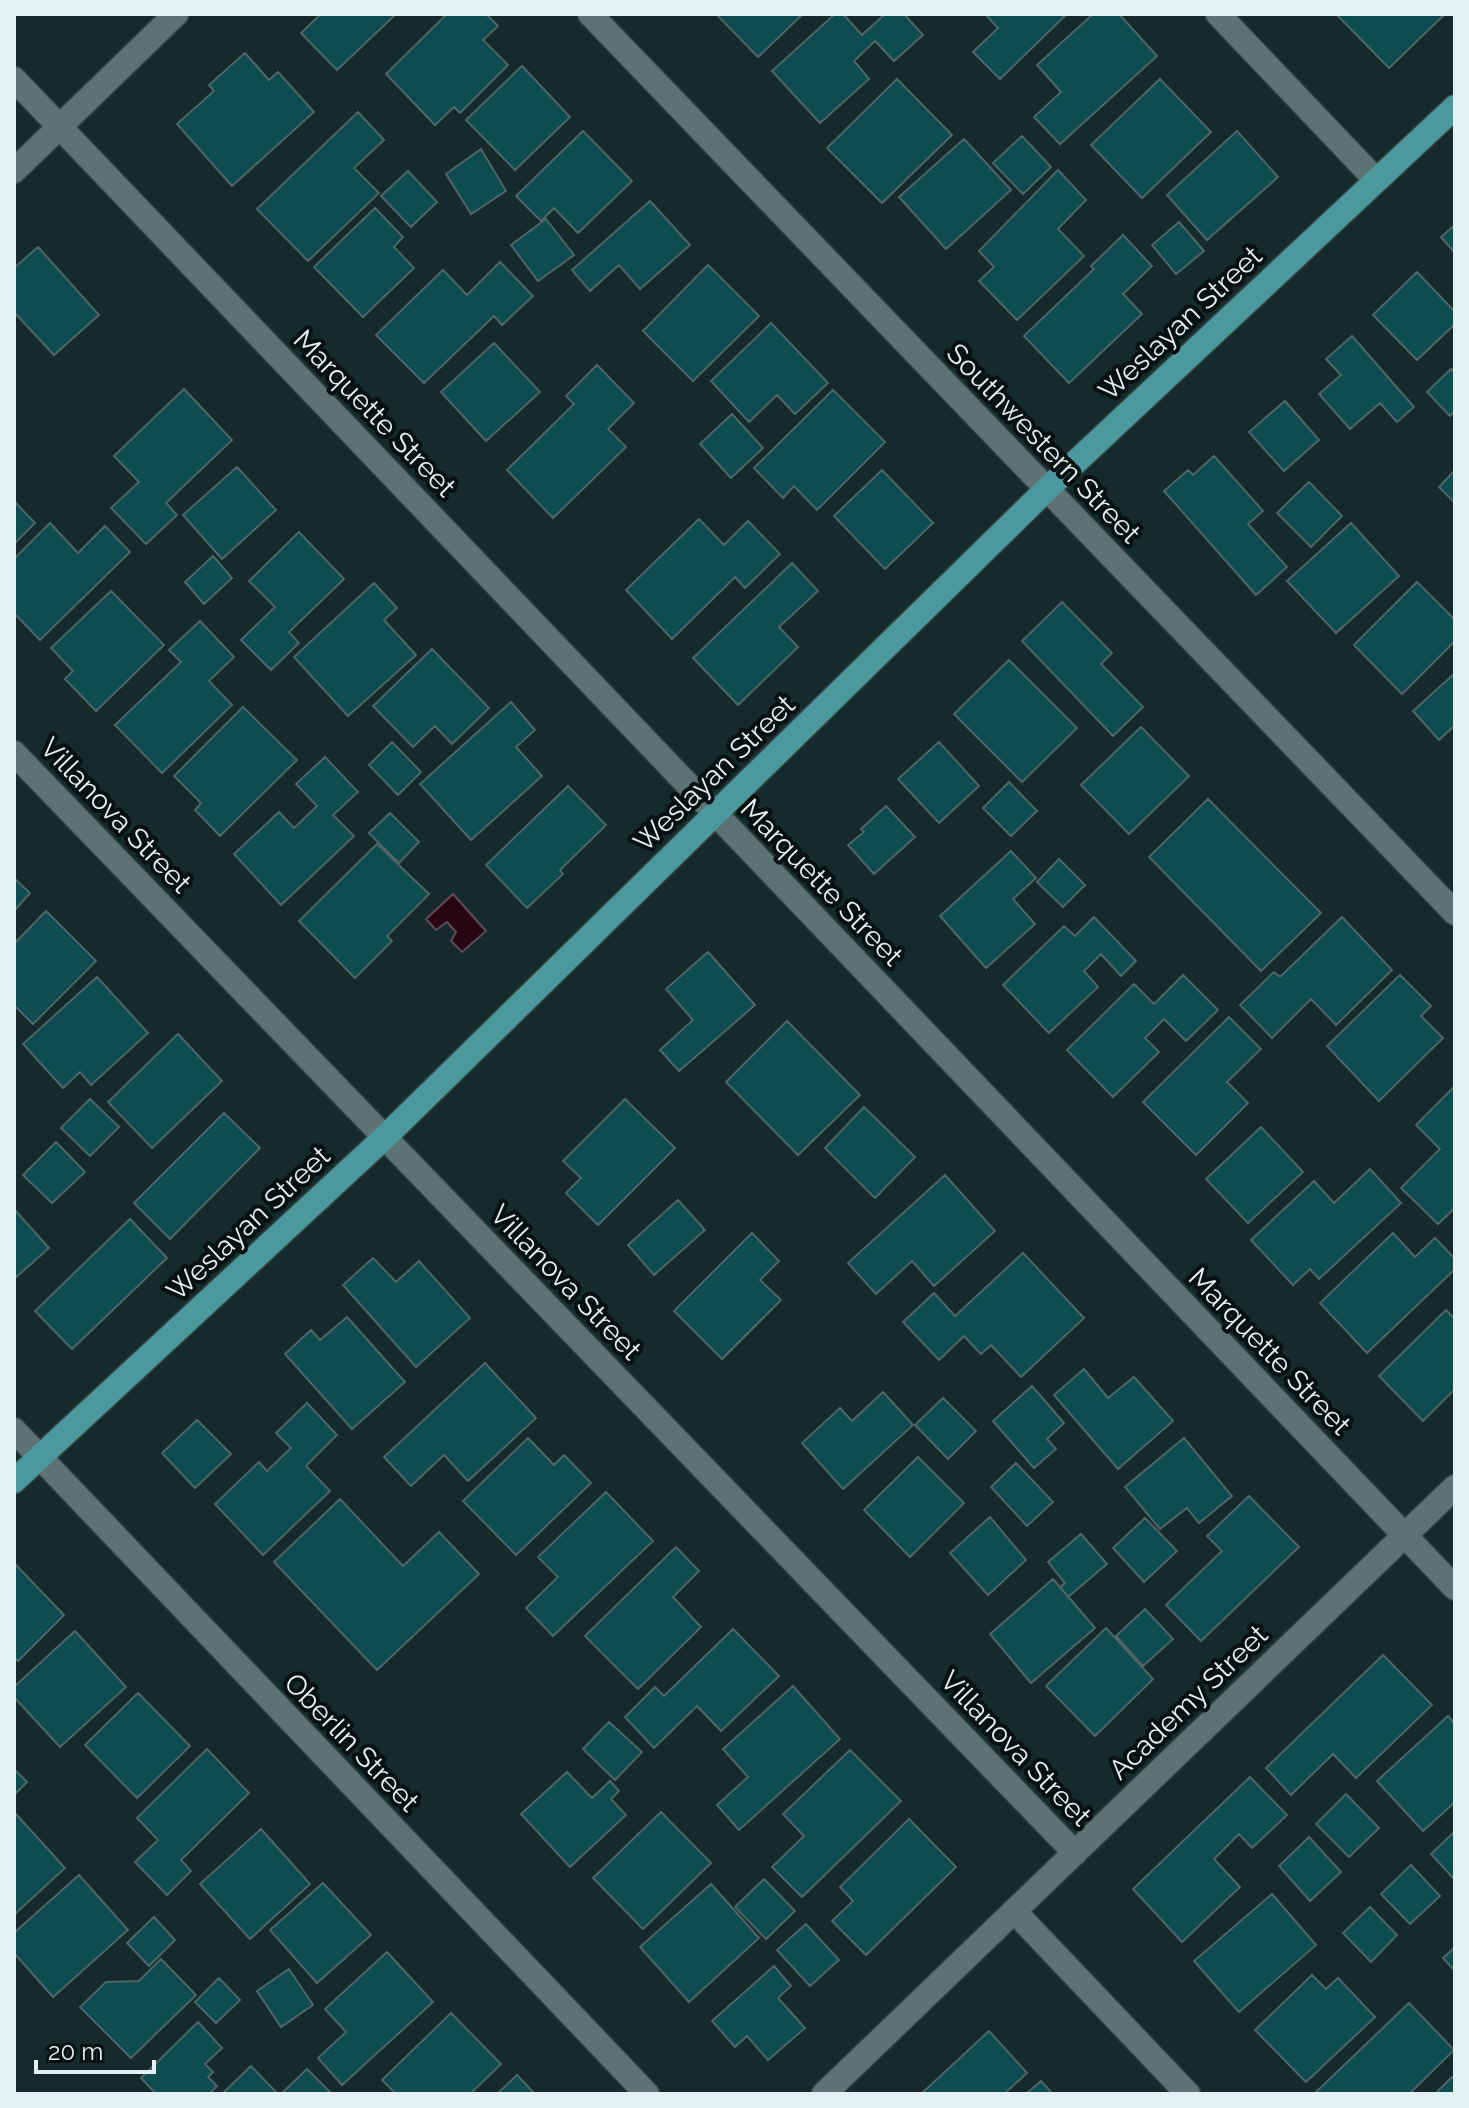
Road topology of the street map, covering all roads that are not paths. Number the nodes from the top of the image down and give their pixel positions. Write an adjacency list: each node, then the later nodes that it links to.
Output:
1 (176, 14): 6 (street)
2 (590, 14): 9 (street, Southwestern Street)
3 (1218, 14): 8 (street)
4 (14, 79): 6 (street, Marquette Street)
5 (1455, 107): 8 (main road, Weslayan Street)
6 (59, 126): 7 (street); 11 (street, Marquette Street)
7 (14, 171)
8 (1376, 180): 9 (main road, Weslayan Street)
9 (1047, 489): 11 (main road, Weslayan Street); 12 (street, Southwestern Street)
10 (14, 753): 13 (street, Villanova Street)
11 (715, 813): 13 (main road, Weslayan Street); 18 (street, Marquette Street)
12 (1455, 913)
13 (385, 1137): 15 (main road, Weslayan Street); 20 (street, Villanova Street)
14 (14, 1430): 15 (street, Oberlin Street)
15 (39, 1457): 16 (main road, Weslayan Street); 22 (street, Oberlin Street)
16 (14, 1481)
17 (1455, 1487): 18 (street, Academy Street)
18 (1405, 1535): 19 (street, Marquette Street); 20 (street, Academy Street)
19 (1455, 1588)
20 (1075, 1853): 21 (street, Academy Street)
21 (1014, 1911): 23 (street, Academy Street); 24 (street)
22 (647, 2094)
23 (824, 2094)
24 (1188, 2094)

